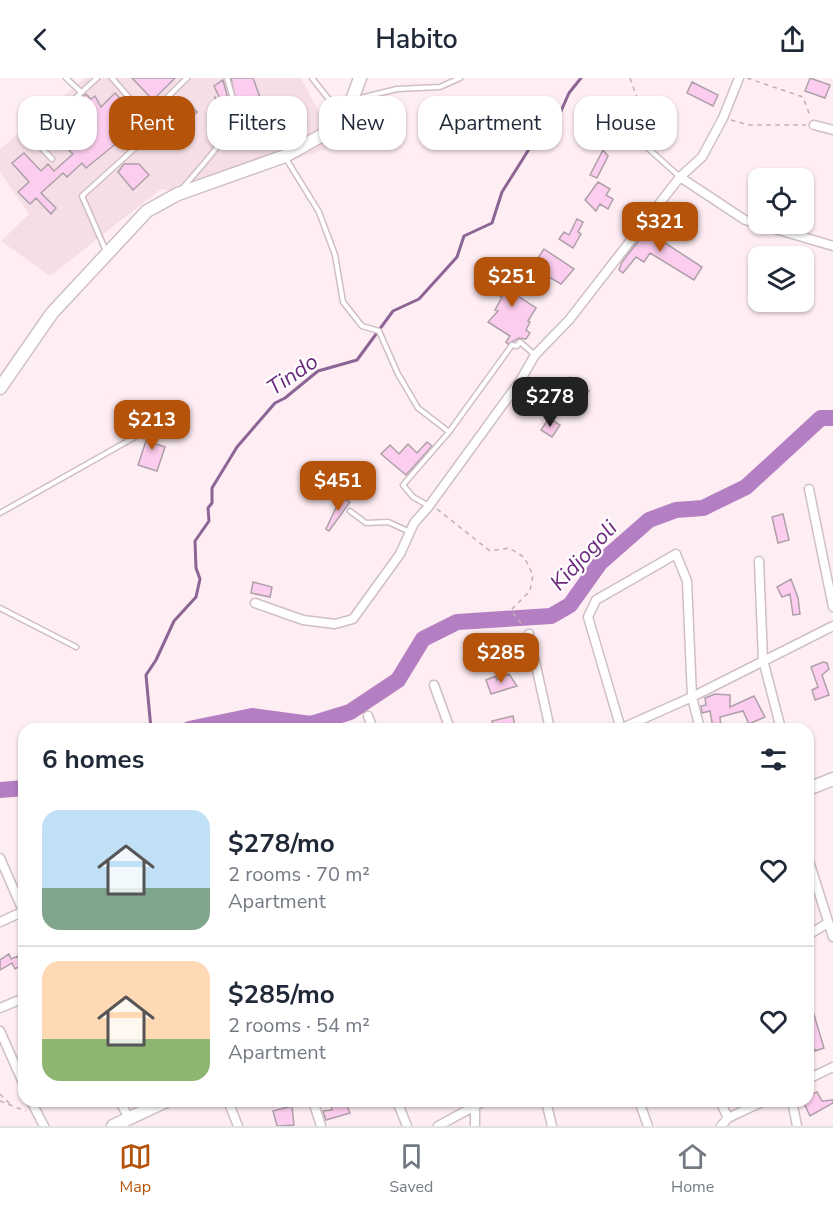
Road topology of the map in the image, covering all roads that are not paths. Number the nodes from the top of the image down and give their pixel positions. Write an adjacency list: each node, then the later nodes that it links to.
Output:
1 (66, 78): 10 (lane)
2 (97, 78): 10 (lane)
3 (112, 78): 11 (lane)
4 (187, 78): 12 (lane)
5 (227, 78): 24 (lane)
6 (312, 78): 13 (lane)
7 (360, 78): 14 (street)
8 (460, 78): 15 (lane)
9 (739, 78): 23 (street)
10 (81, 92): 22 (lane)
11 (127, 96)
12 (169, 96)
13 (327, 96)
14 (353, 96)
15 (368, 96)
16 (814, 125): 17 (street)
17 (833, 130)
18 (319, 137): 21 (street)
19 (133, 150): 26 (lane)
20 (650, 150): 23 (lane)
21 (285, 156): 24 (street); 29 (lane)
22 (52, 159)
23 (680, 177): 25 (street); 27 (street)
24 (178, 194): 26 (street)
25 (833, 246)
26 (107, 253): 28 (street)
27 (535, 355): 29 (lane); 32 (street)
28 (0, 388)
29 (449, 432): 32 (lane)
30 (135, 437): 34 (lane)
31 (809, 489): 38 (street)
32 (429, 506): 35 (street)
33 (350, 511): 35 (lane)
34 (0, 513)
35 (410, 532): 37 (street)
36 (759, 561): 43 (street)
37 (255, 603)
38 (833, 607)
39 (0, 608): 42 (lane)
40 (833, 626): 43 (street)
41 (529, 634): 49 (street)
42 (76, 646)
43 (763, 660): 45 (street); 53 (street)
44 (434, 685): 48 (street)
45 (692, 697): 50 (street); 51 (street); 52 (street)
46 (368, 716): 47 (street)
47 (371, 723)
48 (448, 723)
49 (549, 723)
50 (619, 723)
51 (634, 723)
52 (698, 723)
53 (779, 723)
54 (833, 779): 55 (street)
55 (814, 787)
56 (0, 858): 58 (street)
57 (814, 878): 61 (street)
58 (18, 898)
59 (18, 914): 60 (street)
60 (0, 922)
61 (828, 923): 62 (street); 63 (street)
62 (814, 931)
63 (833, 937)
64 (18, 1000): 65 (street)
65 (0, 1008)
66 (0, 1031): 68 (street)
67 (833, 1067): 69 (street)
68 (18, 1072)
69 (814, 1076)
70 (34, 1107): 85 (street)
71 (120, 1107): 84 (street)
72 (154, 1107): 84 (street)
73 (230, 1107): 86 (street)
74 (315, 1107): 87 (street)
75 (399, 1107): 88 (street)
76 (470, 1107): 89 (street)
77 (478, 1107): 90 (street)
78 (547, 1107): 91 (street)
79 (641, 1107): 92 (street)
80 (723, 1107): 83 (street)
81 (751, 1107): 83 (street)
82 (793, 1107): 94 (street)
83 (728, 1118): 93 (street)
84 (120, 1124)
85 (44, 1126)
86 (238, 1126)
87 (321, 1126)
88 (407, 1126)
89 (438, 1126)
90 (475, 1126)
91 (552, 1126)
92 (648, 1126)
93 (721, 1126)
94 (797, 1126)

